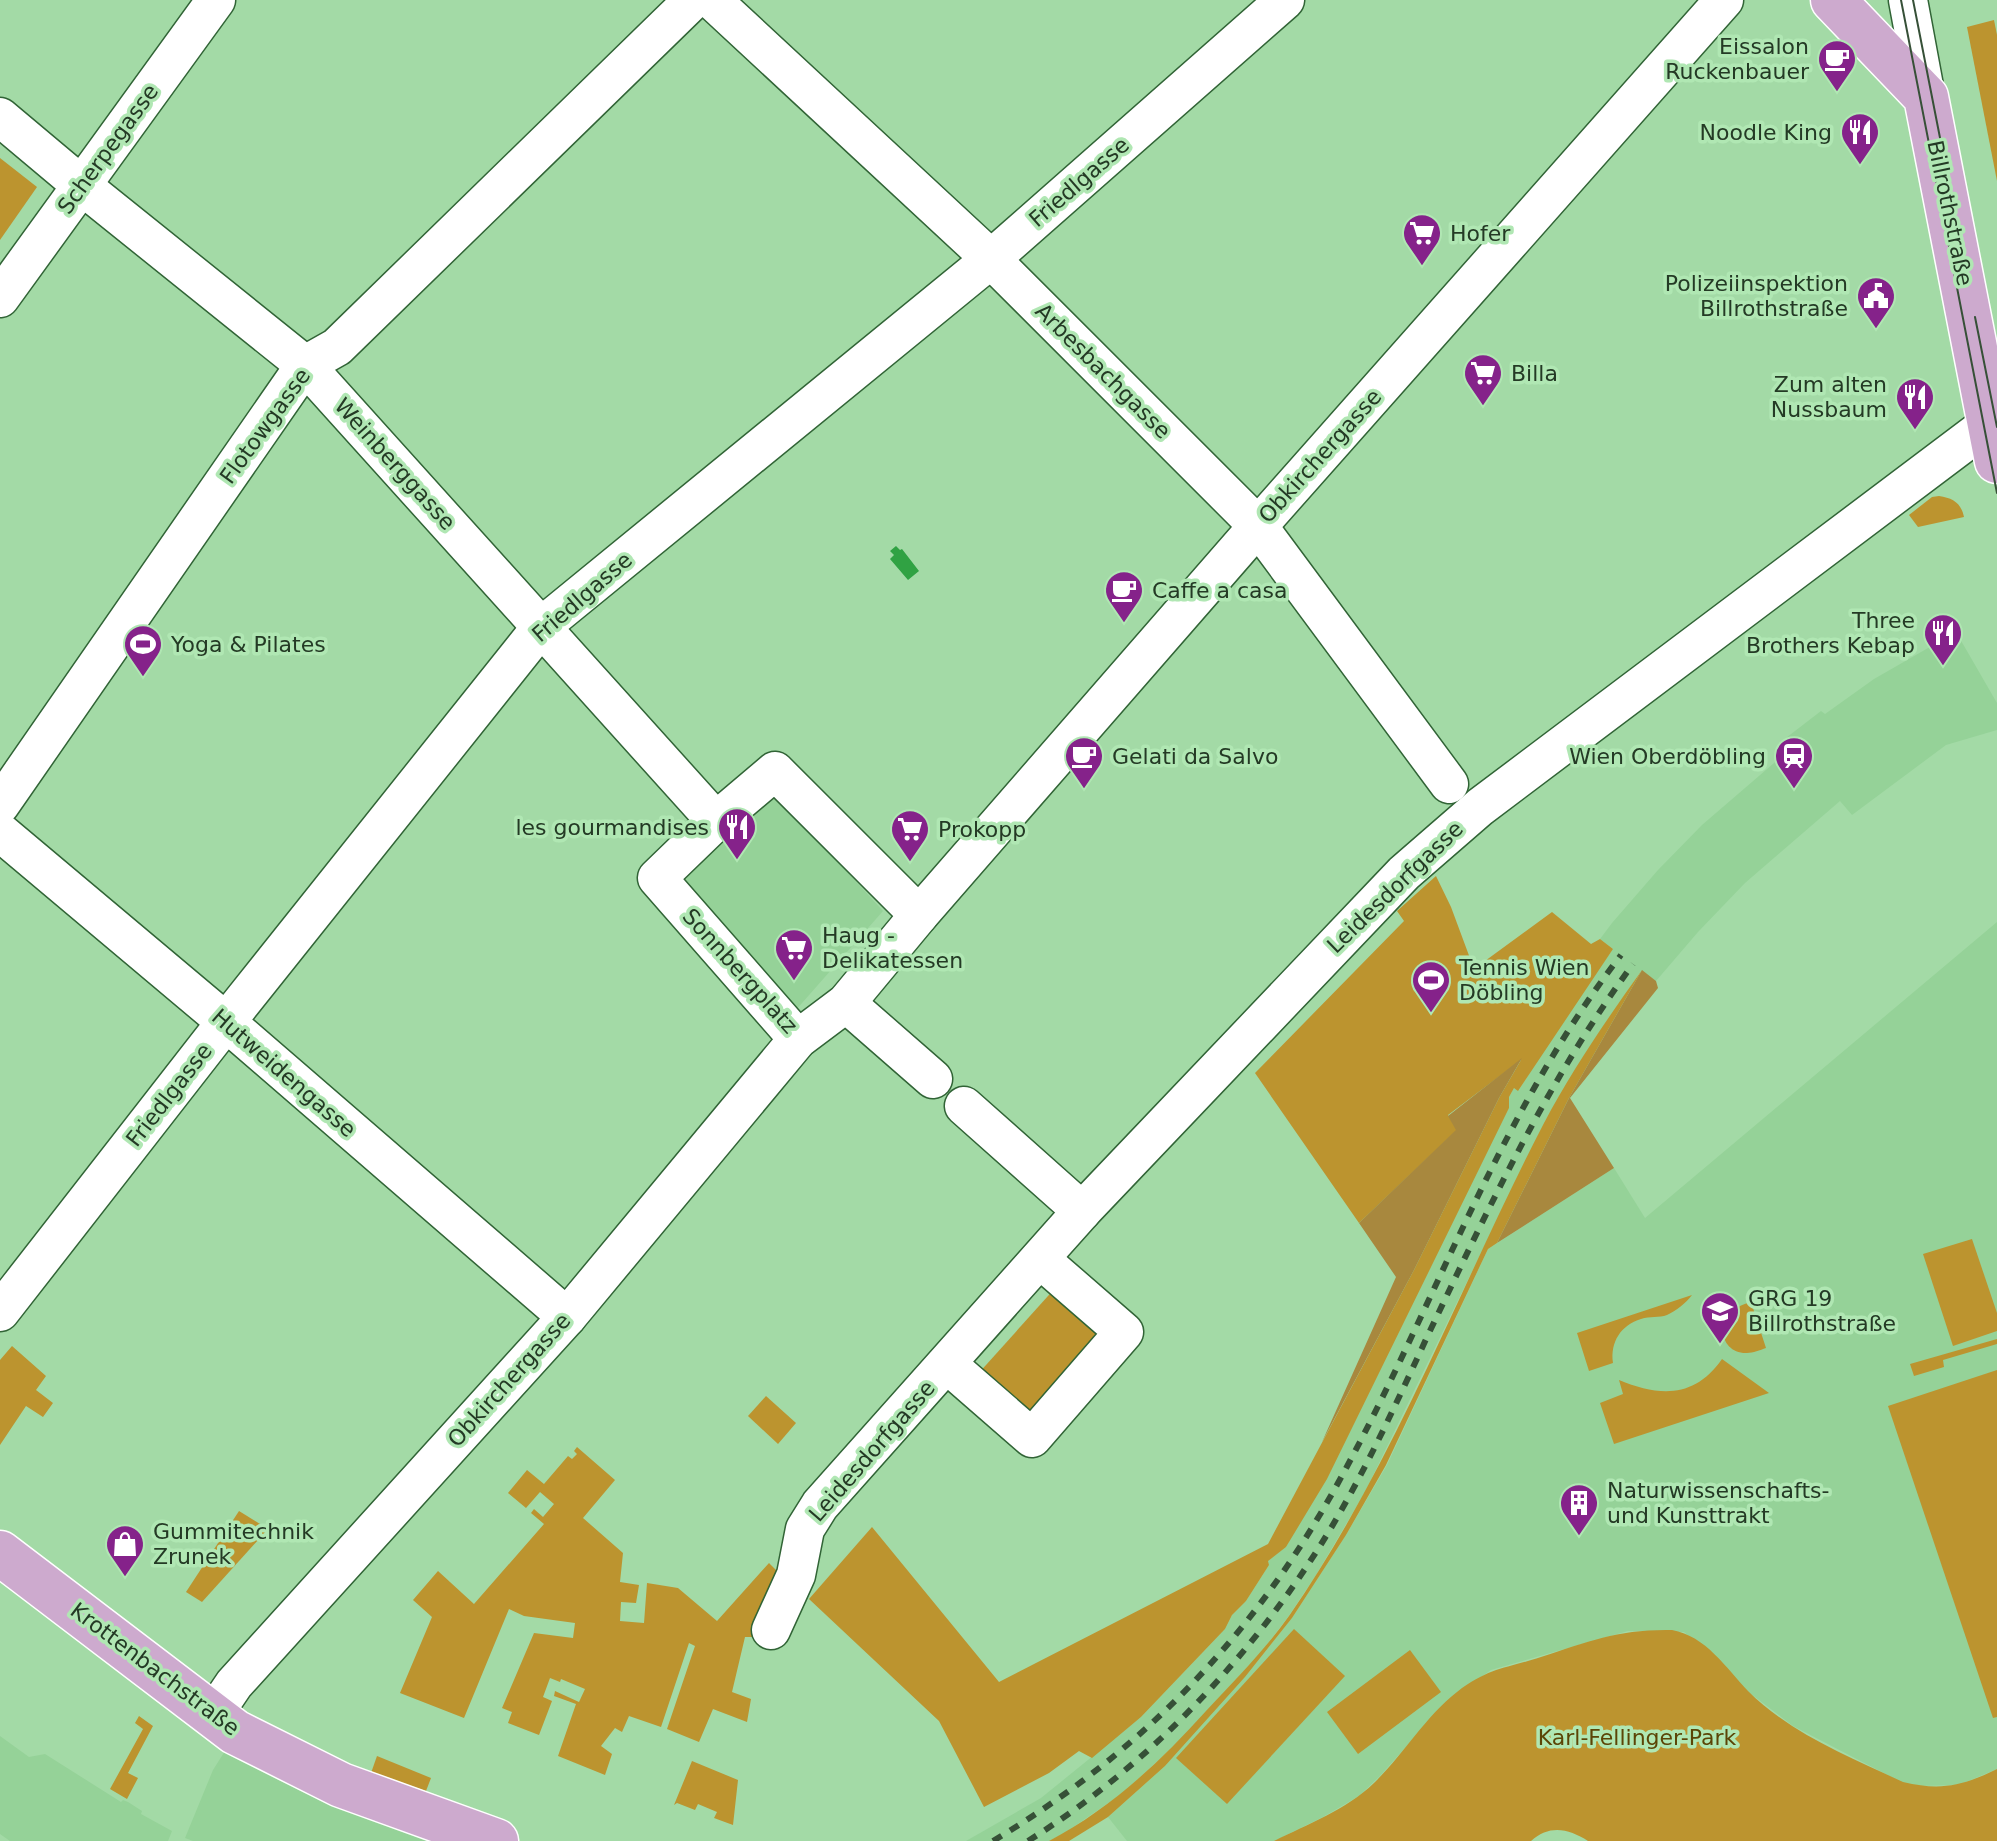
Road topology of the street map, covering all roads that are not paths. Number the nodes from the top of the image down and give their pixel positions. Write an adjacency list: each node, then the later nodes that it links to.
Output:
1 (216, 0): 10 (street, Scherpegasse)
2 (693, 0): 13 (street, Flotowgasse)
3 (712, 0): 11 (street, Arbesbachgasse)
4 (1285, 0): 11 (street, Friedlgasse)
5 (1724, 0): 15 (street, Obkirchergasse)
6 (1833, 0): 8 (main road)
7 (1908, 0): 8 (street)
8 (1926, 97): 14 (main road, Billrothstraße)
9 (0, 117): 10 (street, Weinberggasse)
10 (81, 185): 12 (street, Scherpegasse); 13 (street, Weinberggasse)
11 (991, 259): 15 (street, Arbesbachgasse); 16 (street, Friedlgasse)
12 (0, 298)
13 (305, 365): 16 (street, Weinberggasse); 18 (street, Flotowgasse)
14 (1993, 442): 27 (street, Leidesdorfgasse)
15 (1258, 526): 17 (street, Arbesbachgasse); 21 (street, Obkirchergasse)
16 (542, 626): 19 (street, Weinberggasse); 23 (street, Friedlgasse)
17 (1449, 784)
18 (0, 805)
19 (716, 821): 21 (street, Sonnbergplatz); 24 (street, Sonnbergplatz)
20 (0, 832): 23 (street, Hutweidengasse)
21 (919, 915): 22 (street, Sonnbergplatz)
22 (846, 1003): 24 (street, Sonnbergplatz); 25 (street)
23 (226, 1022): 29 (street, Friedlgasse); 30 (street, Hutweidengasse)
24 (798, 1039): 30 (street, Obkirchergasse)
25 (933, 1079)
26 (964, 1106): 27 (street)
27 (1082, 1211): 28 (street, Leidesdorfgasse)
28 (1040, 1259): 31 (street, Leidesdorfgasse); 31 (street, Leidesdorfgasse)
29 (0, 1312)
30 (567, 1317): 34 (street, Obkirchergasse)
31 (947, 1364): 33 (street, Leidesdorfgasse)
32 (0, 1553): 34 (main road, Krottenbachstraße)
33 (771, 1630)
34 (213, 1715): 35 (main road, Krottenbachstraße)
35 (496, 1841)

